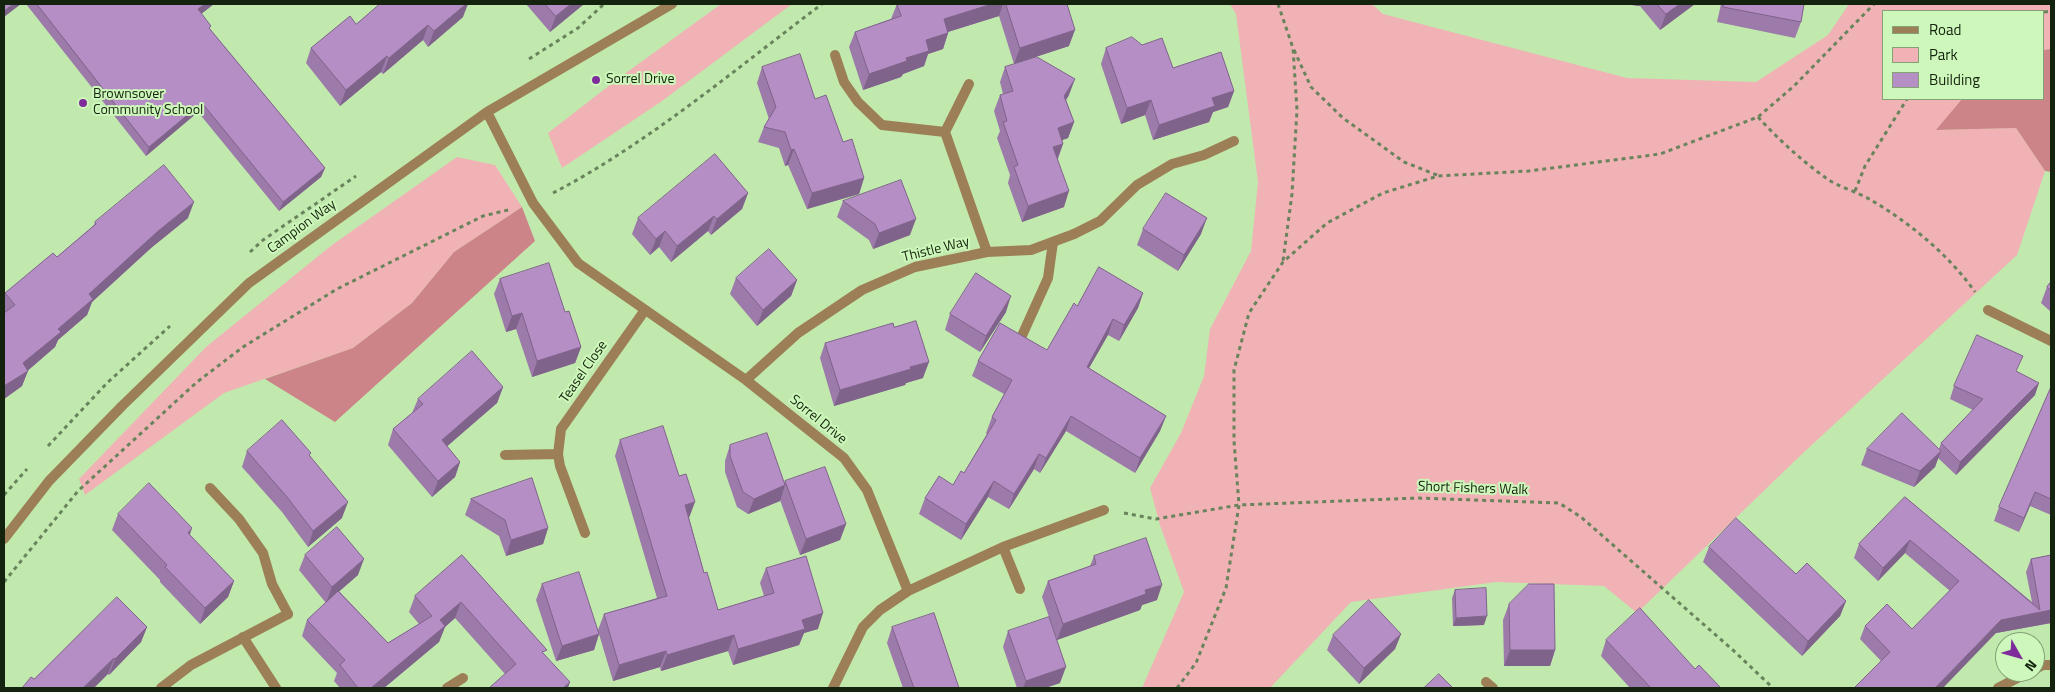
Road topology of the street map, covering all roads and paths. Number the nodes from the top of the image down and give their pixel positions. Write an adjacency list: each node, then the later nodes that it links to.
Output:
1 (822, 4): 15 (path)
2 (1278, 4): 5 (path)
3 (1874, 4): 10 (path)
4 (665, 6): 9 (street, Campion Way)
5 (1293, 48): 13 (path); 18 (path)
6 (835, 54): 11 (street)
7 (969, 84): 11 (street)
8 (1906, 100): 14 (path)
9 (487, 112): 15 (street, Sorrel Drive); 30 (street, Campion Way)
10 (1758, 117): 13 (path); 14 (path)
11 (944, 132): 17 (street)
12 (1234, 141): 16 (street, Thistle Way)
13 (1438, 176): 18 (path)
14 (1855, 191): 20 (path)
15 (533, 203): 19 (street, Sorrel Drive); 32 (path)
16 (1054, 242): 17 (street, Thistle Way); 21 (street)
17 (987, 252): 23 (street, Thistle Way)
18 (1282, 262): 27 (path)
19 (645, 310): 23 (street, Sorrel Drive); 24 (street, Teasel Close)
20 (1988, 310): 22 (street)
21 (1020, 340)
22 (2051, 341)
23 (746, 380): 34 (street, Sorrel Drive)
24 (558, 454): 25 (street); 29 (street, Teasel Close)
25 (504, 455)
26 (210, 488): 35 (street)
27 (1239, 505): 28 (path, Short Fishers Walk); 42 (path); 43 (path, Short Fishers Walk)
28 (1104, 510): 31 (street)
29 (585, 533)
30 (4, 539)
31 (1003, 547): 33 (street); 34 (street)
32 (4, 582)
33 (1020, 589)
34 (908, 592): 41 (street)
35 (242, 637): 38 (street); 39 (street)
36 (463, 678): 40 (street)
37 (2010, 682): 44 (street)
38 (161, 688)
39 (276, 688)
40 (447, 688)
41 (833, 688)
42 (1177, 688)
43 (1773, 688)
44 (1998, 688)

